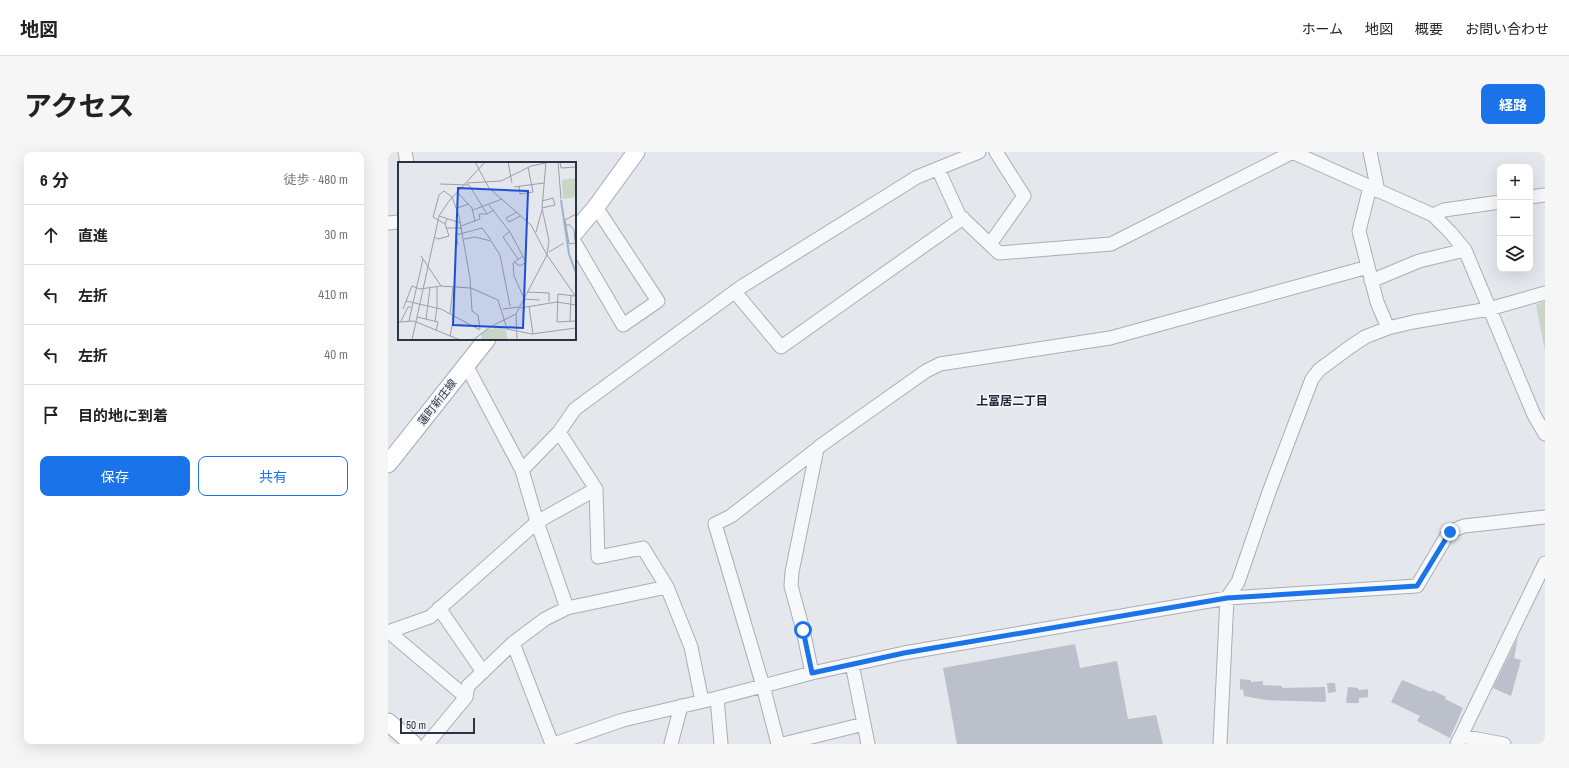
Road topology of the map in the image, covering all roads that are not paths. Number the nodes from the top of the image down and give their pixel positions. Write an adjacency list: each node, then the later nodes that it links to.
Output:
1 (405, 152): 8 (street)
2 (636, 152): 14 (main road)
3 (979, 152): 9 (street)
4 (996, 152): 20 (street)
5 (1292, 152): 7 (street); 20 (street)
6 (1370, 152): 10 (street)
7 (1305, 155): 10 (street)
8 (407, 162)
9 (938, 169): 16 (street); 25 (street)
10 (1374, 189): 15 (street); 23 (street)
11 (1545, 195): 12 (street)
12 (1533, 197)
13 (1497, 202): 15 (street)
14 (596, 206): 19 (main road); 21 (street)
15 (1433, 215): 22 (street)
16 (963, 218): 20 (street); 25 (street)
17 (398, 222): 18 (street)
18 (388, 223)
19 (576, 231)
20 (990, 244)
21 (576, 245)
22 (1465, 250): 24 (street); 27 (street)
23 (1368, 267): 24 (street); 33 (street)
24 (1371, 281): 28 (street)
25 (735, 292): 31 (street)
26 (1545, 293): 27 (street)
27 (1489, 309): 28 (street); 32 (street)
28 (1388, 328): 41 (street)
29 (486, 340): 30 (main road, 蓮町新庄線)
30 (466, 366): 34 (main road, 蓮町新庄線); 35 (street)
31 (559, 432): 35 (street); 36 (street)
32 (1545, 434)
33 (817, 449): 48 (street); 49 (street)
34 (388, 464)
35 (522, 470): 38 (street)
36 (596, 489): 38 (street); 40 (street)
37 (1545, 517): 41 (street)
38 (537, 522): 42 (street); 43 (street)
39 (1545, 563): 56 (street)
40 (667, 587): 43 (street); 52 (street)
41 (1227, 598): 46 (street); 65 (street)
42 (439, 608): 44 (street); 47 (street)
43 (567, 608): 45 (street)
44 (389, 632): 50 (street)
45 (513, 643): 47 (street); 59 (street)
46 (852, 664): 48 (street); 55 (street)
47 (482, 672): 50 (street)
48 (812, 673): 49 (street)
49 (763, 686): 51 (street); 62 (street)
50 (466, 697): 58 (street)
51 (717, 698): 52 (street); 61 (street)
52 (702, 701): 53 (street)
53 (681, 706): 59 (street); 60 (street)
54 (388, 722): 57 (main road)
55 (864, 724): 63 (street); 64 (street)
56 (1459, 740): 66 (street)
57 (413, 744)
58 (427, 744)
59 (553, 744)
60 (671, 744)
61 (721, 744)
62 (778, 744)
63 (783, 744)
64 (868, 744)
65 (1220, 744)
66 (1504, 744)

